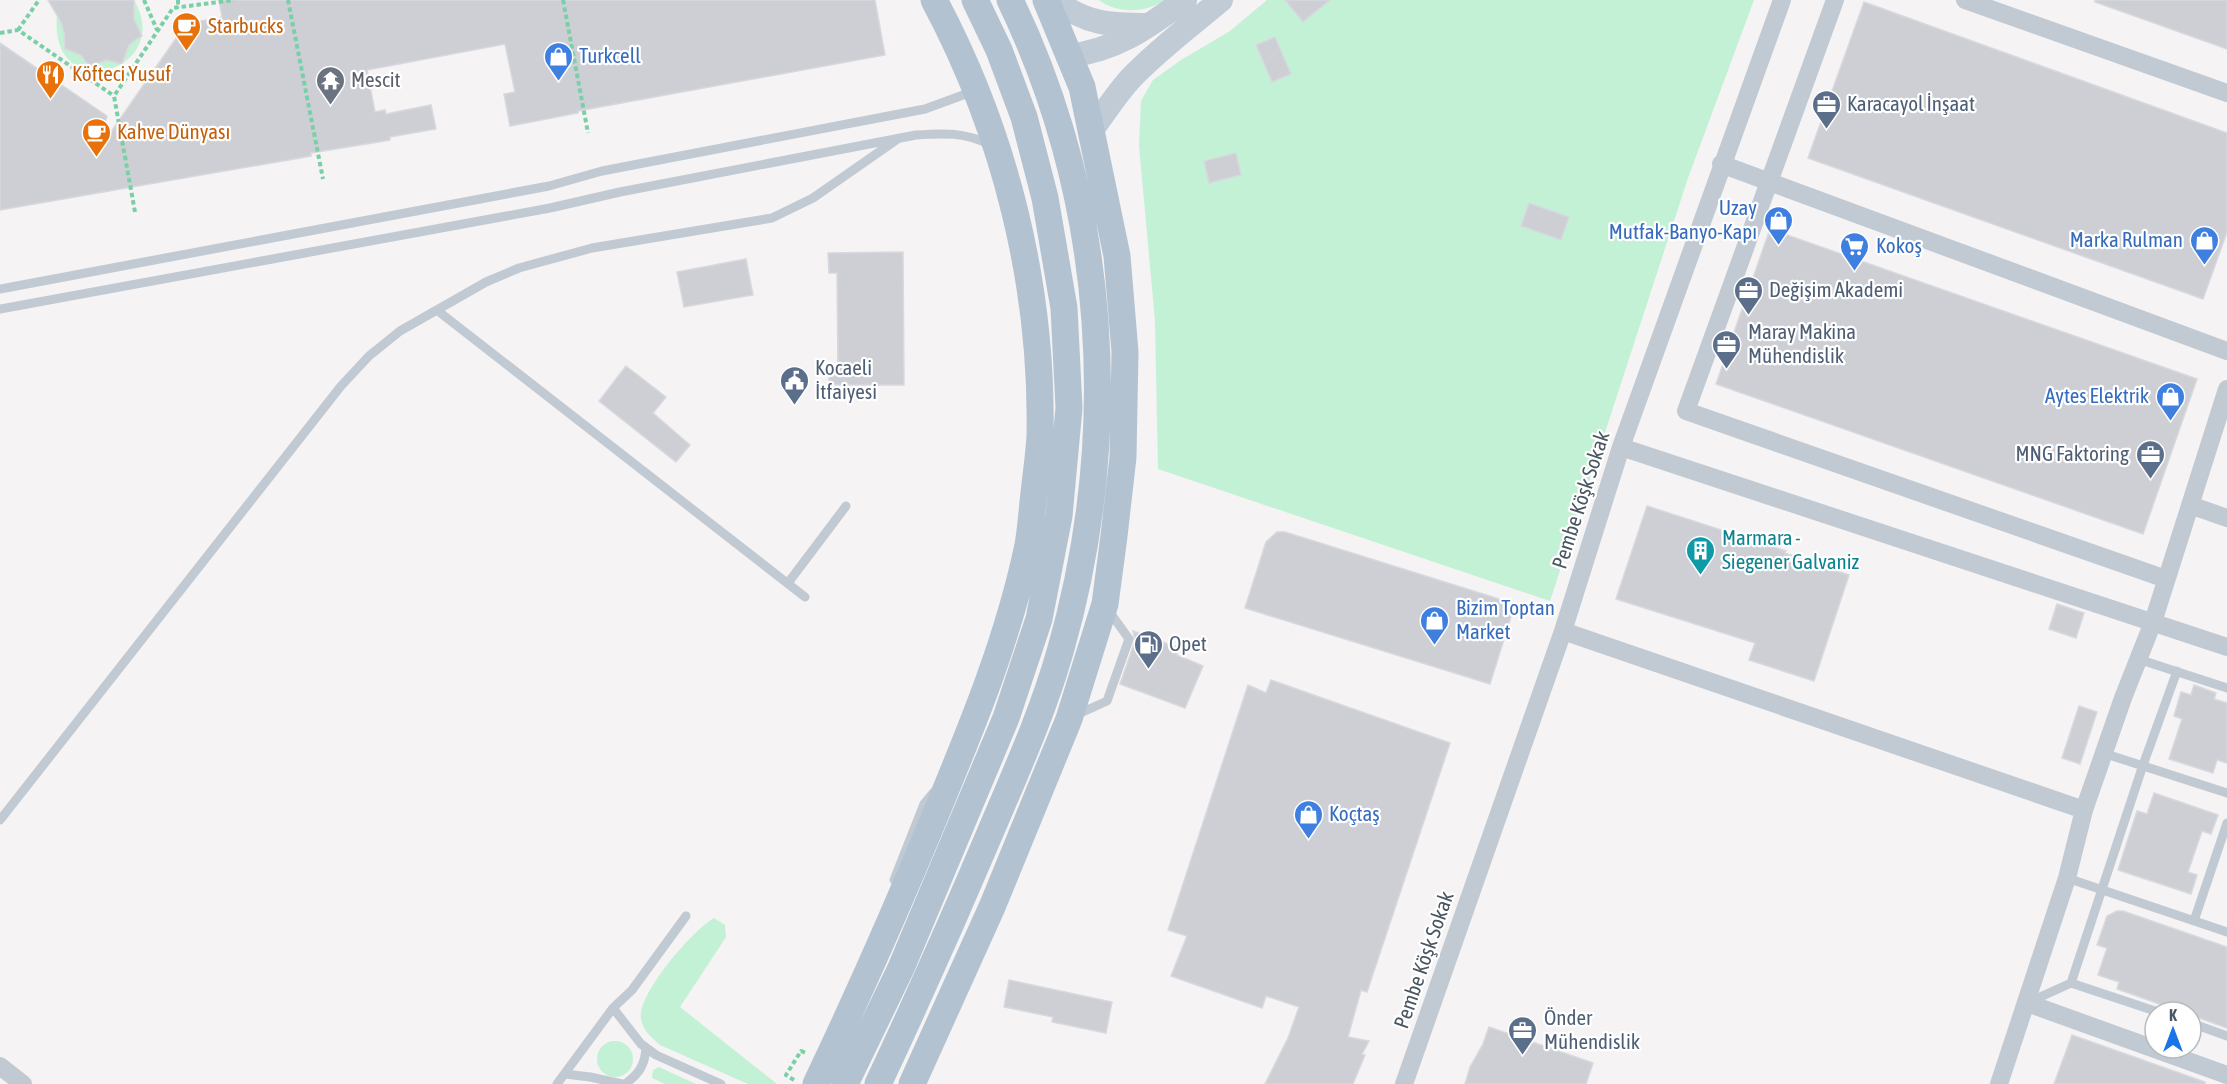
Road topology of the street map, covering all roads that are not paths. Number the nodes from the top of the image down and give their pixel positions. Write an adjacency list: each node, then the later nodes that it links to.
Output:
1 (975, 0): 67 (main road)
2 (1002, 0): 11 (main road)
3 (1010, 0): 68 (main road)
4 (1046, 0): 13 (main road)
5 (1054, 0): 12 (street)
6 (1185, 0): 12 (street)
7 (1221, 0): 16 (street)
8 (1782, 0): 19 (street, Pembe Köşk Sokak)
9 (1835, 0): 20 (street)
10 (1965, 0): 15 (street)
11 (935, 3): 14 (main road)
12 (1150, 26): 13 (street)
13 (1068, 56): 14 (main road); 16 (main road)
14 (976, 90): 18 (main road); 23 (lane)
15 (2227, 93)
16 (1092, 130): 18 (main road); 22 (main road)
17 (899, 138): 18 (lane); 24 (lane); 25 (lane)
18 (999, 149): 21 (main road)
19 (1721, 164): 20 (street); 28 (street, Pembe Köşk Sokak)
20 (1769, 182): 26 (street); 32 (street)
21 (1023, 245): 22 (main road); 66 (main road)
22 (1117, 256): 69 (main road)
23 (0, 289)
24 (0, 309)
25 (438, 311): 33 (lane); 45 (lane)
26 (2227, 351)
27 (2227, 389): 29 (street)
28 (1621, 447): 35 (street); 36 (street, Pembe Köşk Sokak)
29 (2190, 505): 31 (street); 32 (street)
30 (846, 506): 33 (lane)
31 (2227, 518)
32 (2166, 579): 35 (street)
33 (788, 583): 34 (lane)
34 (805, 597)
35 (2152, 622): 37 (street); 38 (street)
36 (1563, 631): 44 (street); 70 (street, Pembe Köşk Sokak)
37 (2227, 647)
38 (2138, 659): 39 (lane); 41 (street)
39 (2177, 671): 40 (lane); 42 (lane)
40 (2227, 688)
41 (2103, 753): 42 (lane); 44 (street)
42 (2143, 765): 43 (lane); 48 (lane)
43 (2227, 793)
44 (2084, 810): 47 (street)
45 (0, 820)
46 (2227, 823): 50 (lane)
47 (2067, 878): 48 (lane); 53 (street)
48 (2102, 891): 50 (lane); 52 (lane)
49 (686, 916): 55 (lane)
50 (2194, 921): 51 (lane)
51 (2227, 932)
52 (2071, 983): 53 (lane); 54 (lane)
53 (2027, 1003): 61 (street); 71 (street)
54 (2143, 1007)
55 (614, 1008): 58 (lane); 60 (lane)
56 (2203, 1027): 57 (lane)
57 (2227, 1036)
58 (646, 1048): 64 (lane); 65 (lane)
59 (0, 1066): 62 (street)
60 (565, 1074): 63 (lane); 64 (lane)
61 (2227, 1075)
62 (23, 1084)
63 (557, 1084)
64 (624, 1084)
65 (721, 1084)
66 (816, 1084)
67 (845, 1084)
68 (878, 1084)
69 (912, 1084)
70 (1404, 1084)
71 (1999, 1084)

